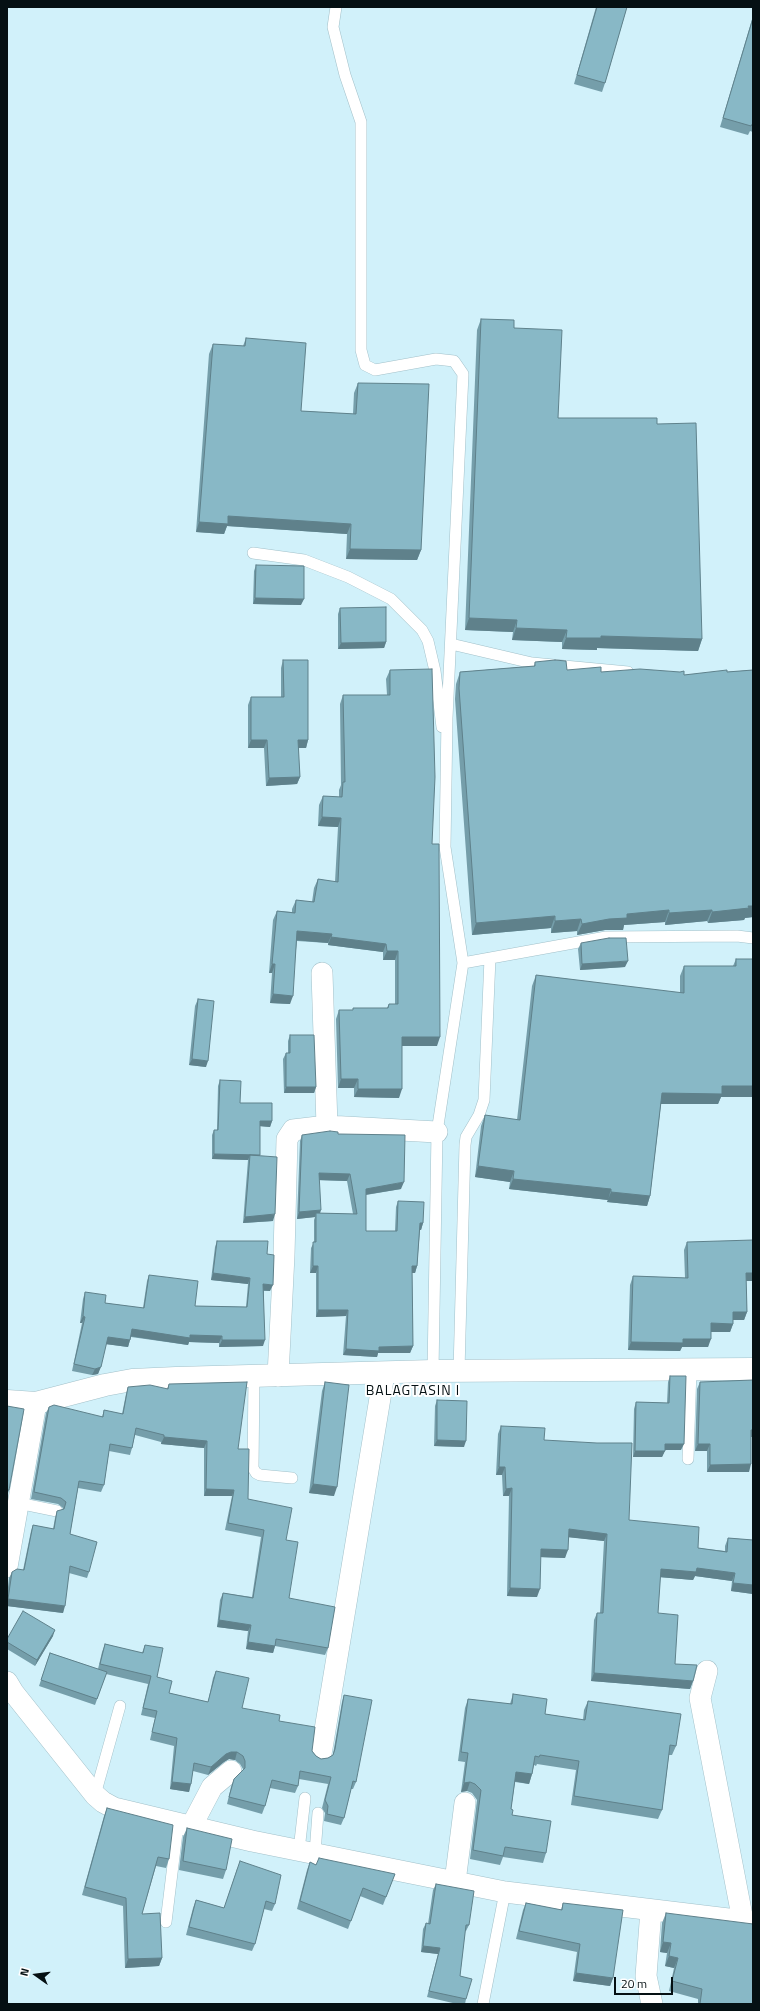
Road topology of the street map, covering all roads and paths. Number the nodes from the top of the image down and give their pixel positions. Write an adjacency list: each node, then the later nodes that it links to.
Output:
1 (336, 7): 3 (lane)
2 (253, 553): 5 (lane)
3 (451, 644): 4 (lane); 5 (lane)
4 (638, 673)
5 (447, 757): 8 (lane)
6 (753, 938): 7 (lane)
7 (490, 958): 8 (lane); 15 (lane)
8 (463, 963): 11 (lane)
9 (322, 974): 10 (street)
10 (327, 1126): 11 (street); 18 (street)
11 (437, 1132): 14 (lane)
12 (691, 1369): 13 (street); 15 (street); 21 (lane)
13 (753, 1369)
14 (433, 1371): 15 (street); 16 (street)
15 (459, 1371)
16 (384, 1374): 18 (street); 29 (street)
17 (254, 1376): 18 (street); 20 (street); 22 (lane)
18 (278, 1376)
19 (7, 1401): 20 (street)
20 (36, 1402): 23 (street)
21 (688, 1460)
22 (292, 1478)
23 (18, 1503): 24 (lane); 25 (street)
24 (57, 1511)
25 (7, 1567)
26 (707, 1671): 40 (street)
27 (7, 1682): 31 (street)
28 (120, 1706): 31 (lane)
29 (321, 1754)
30 (231, 1771): 35 (street)
31 (95, 1795): 35 (street)
32 (305, 1798): 36 (lane)
33 (465, 1803): 37 (street)
34 (318, 1813): 36 (lane)
35 (185, 1825): 36 (street); 41 (lane)
36 (307, 1852): 37 (street)
37 (455, 1882): 38 (street)
38 (505, 1892): 39 (street); 42 (lane)
39 (651, 1910): 40 (street); 43 (street)
40 (748, 1921)
41 (166, 1922)
42 (483, 2004)
43 (652, 2004)

